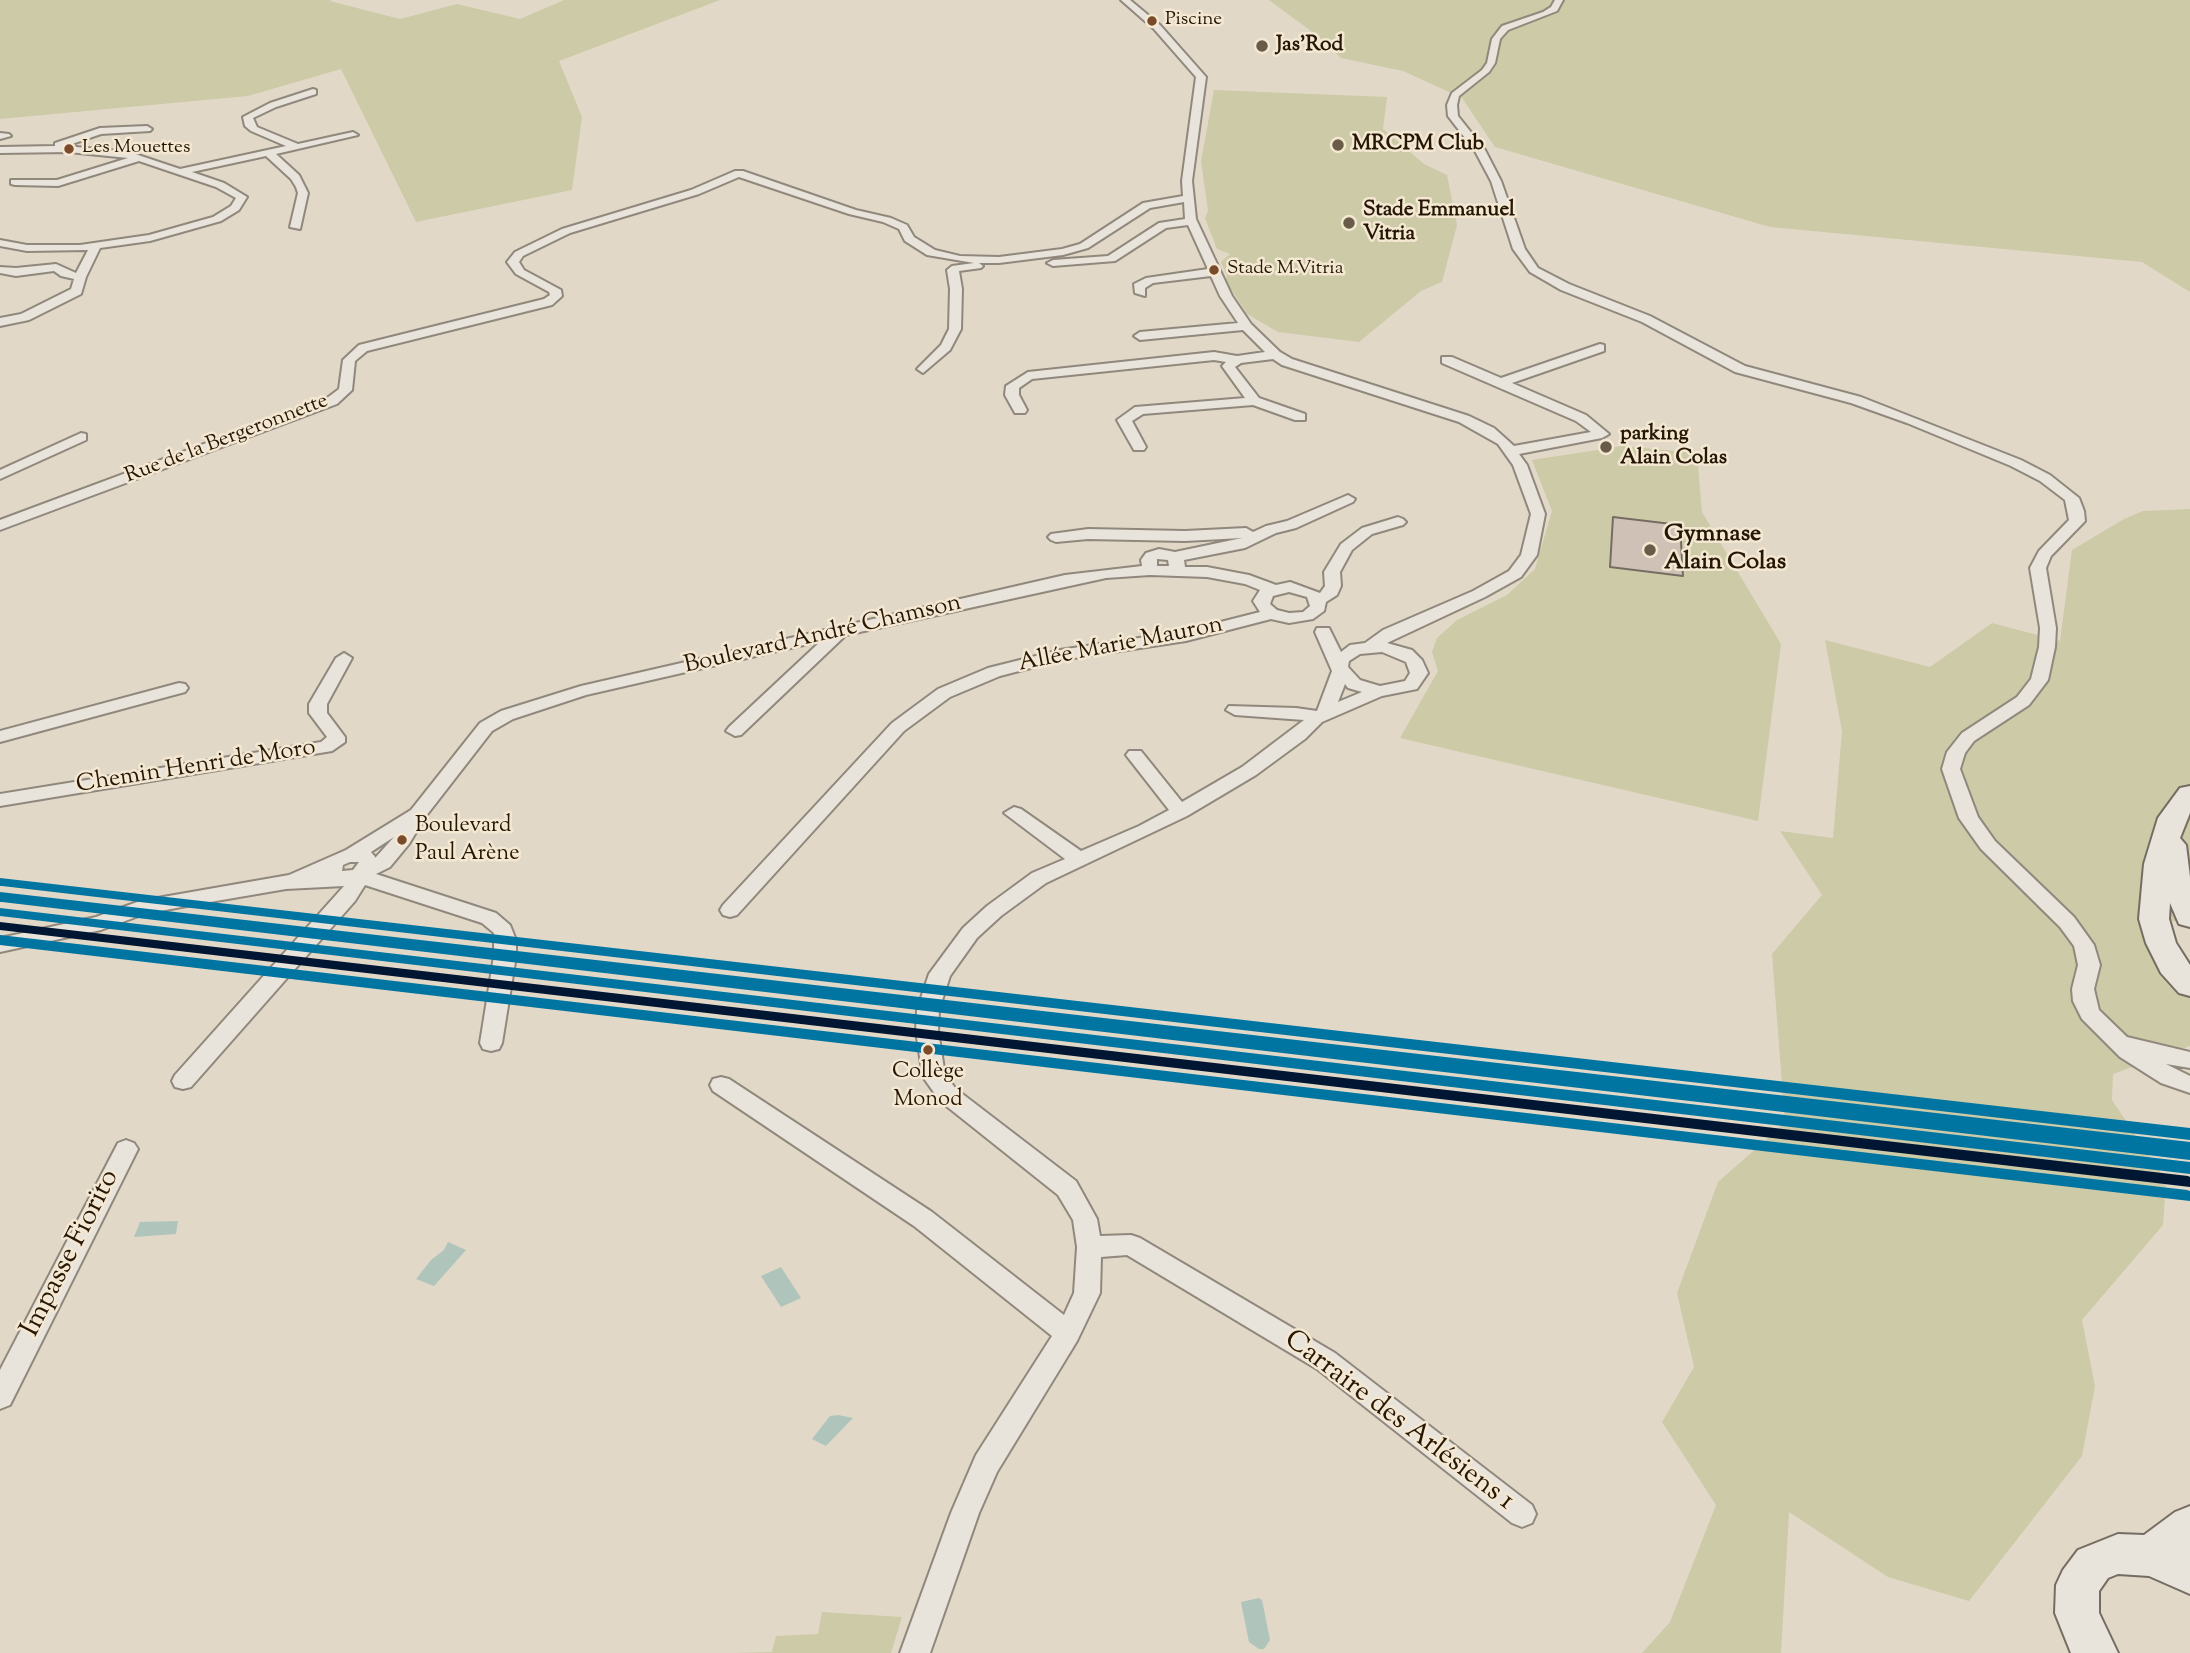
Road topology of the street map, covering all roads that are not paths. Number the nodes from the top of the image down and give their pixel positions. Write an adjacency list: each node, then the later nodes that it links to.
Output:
1 (1125, 0): 13 (street)
2 (1559, 0): 75 (street)
3 (313, 92): 6 (street)
4 (147, 129): 7 (street)
5 (353, 135): 6 (street)
6 (298, 147): 9 (street)
7 (47, 149): 8 (street); 10 (street)
8 (0, 150)
9 (268, 153): 11 (street); 16 (street)
10 (140, 158): 11 (street); 12 (street)
11 (183, 172): 17 (street)
12 (15, 182)
13 (1189, 198): 14 (street); 42 (street, Rue de la Bergeronnette)
14 (1192, 221): 21 (street); 31 (street)
15 (129, 225): 17 (street)
16 (296, 227)
17 (150, 238): 19 (street)
18 (0, 243): 19 (street)
19 (96, 246): 22 (street)
20 (0, 270): 22 (street)
21 (1214, 272): 23 (street); 25 (street)
22 (80, 277): 24 (street)
23 (1141, 293)
24 (0, 322)
25 (1246, 326): 26 (street); 28 (street)
26 (1139, 336)
27 (1600, 348): 32 (street)
28 (1275, 355): 30 (street); 38 (street)
29 (1447, 359): 32 (street)
30 (1237, 360): 33 (street); 34 (street)
31 (923, 369)
32 (1500, 383): 38 (street)
33 (1254, 401): 35 (street); 37 (street)
34 (1020, 410)
35 (1300, 416)
36 (81, 436): 39 (street)
37 (1139, 447)
38 (1510, 451): 50 (street)
39 (0, 475)
40 (1348, 499): 44 (street)
41 (1398, 523): 47 (street)
42 (0, 525)
43 (1056, 537): 44 (street)
44 (1251, 539): 45 (street)
45 (1177, 564): 46 (street, Boulevard André Chamson); 52 (street, Boulevard André Chamson)
46 (1273, 590): 47 (street, Boulevard André Chamson); 48 (street)
47 (1318, 599): 49 (street)
48 (1271, 614): 49 (street, Allée Marie Mauron); 71 (street, Allée Marie Mauron)
49 (1307, 616): 51 (street)
50 (1429, 617): 53 (street); 55 (street)
51 (1323, 632): 53 (street); 56 (street)
52 (839, 633): 61 (street); 70 (street, Boulevard André Chamson)
53 (1364, 648): 55 (street); 56 (street)
54 (344, 658): 65 (street, Chemin Henri de Moro)
55 (1415, 660): 58 (street)
56 (1340, 668): 58 (street); 60 (street)
57 (179, 688): 62 (street)
58 (1379, 691): 60 (street)
59 (1235, 710): 60 (street)
60 (1320, 716): 66 (street)
61 (735, 731)
62 (0, 737)
63 (1135, 755): 66 (street)
64 (2190, 793): 68 (main road)
65 (0, 800)
66 (1180, 812): 69 (street)
67 (1014, 813): 69 (street)
68 (2172, 818): 72 (main road); 74 (main road)
69 (1080, 860): 82 (street)
70 (348, 868): 73 (street); 76 (street); 78 (street)
71 (730, 911)
72 (2190, 917)
73 (0, 945)
74 (2190, 985)
75 (2108, 1033): 77 (street); 80 (street)
76 (491, 1043)
77 (2190, 1060)
78 (183, 1081)
79 (721, 1085): 83 (street)
80 (2190, 1085)
81 (125, 1149): 84 (street, Impasse Fiorito)
82 (1089, 1247): 83 (street); 85 (street, Carraire des Arlésiens 1)
83 (1068, 1333): 90 (street)
84 (0, 1397)
85 (1522, 1514)
86 (2190, 1526): 87 (main road)
87 (2151, 1556): 88 (main road); 89 (main road)
88 (2190, 1573)
89 (2092, 1650)
90 (915, 1653)

